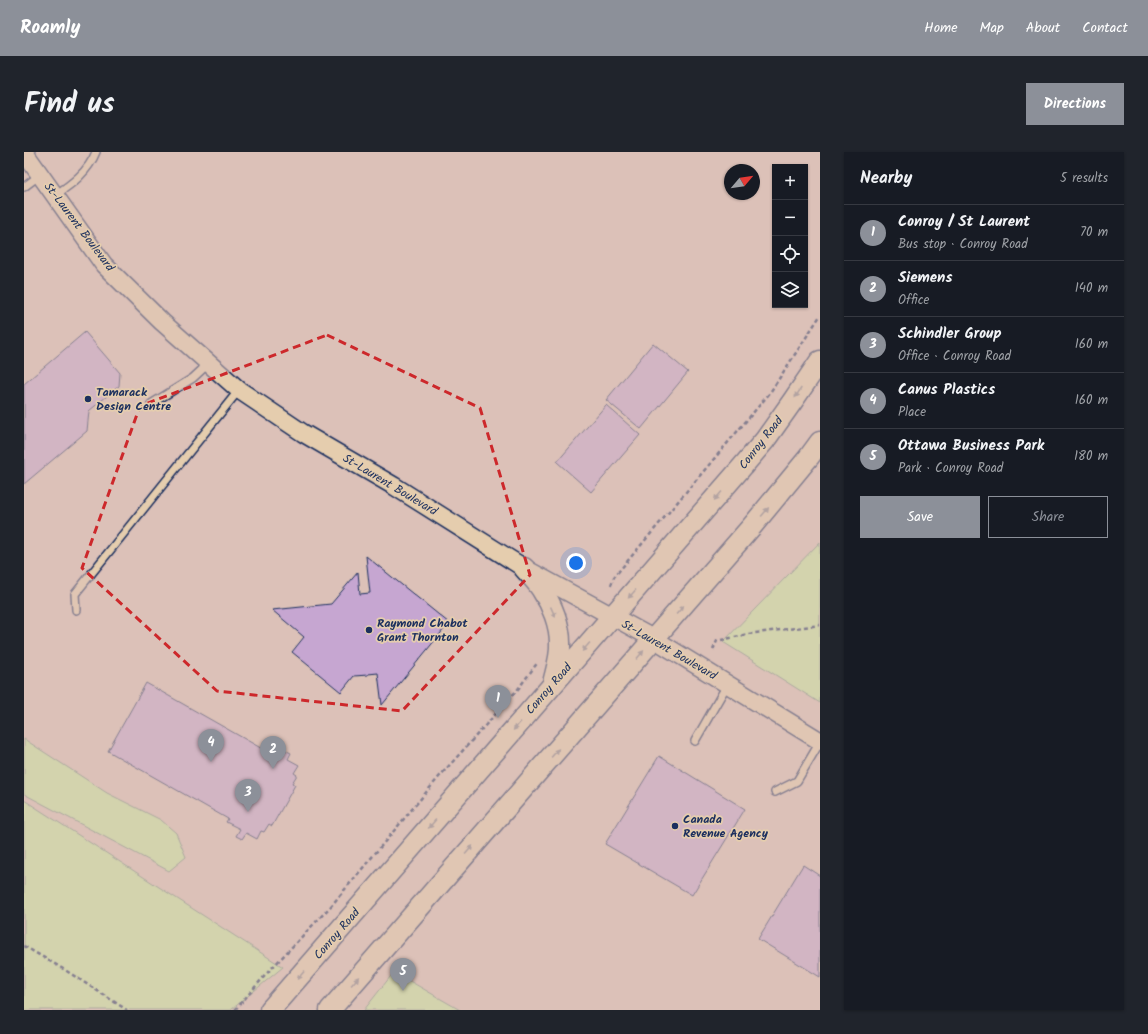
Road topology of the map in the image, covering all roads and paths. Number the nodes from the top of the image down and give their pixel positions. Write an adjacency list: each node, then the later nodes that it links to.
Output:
1 (24, 152): 3 (street, St-Laurent Boulevard)
2 (96, 152): 5 (lane)
3 (40, 174): 4 (lane); 5 (street, St-Laurent Boulevard)
4 (24, 187)
5 (55, 196): 8 (street, St-Laurent Boulevard)
6 (820, 316): 13 (path)
7 (820, 361): 15 (main road, Conroy Road, one-way to 15)
8 (209, 364): 9 (street, St-Laurent Boulevard); 10 (lane)
9 (239, 390): 12 (street, St-Laurent Boulevard); 14 (lane)
10 (151, 404)
11 (820, 442): 17 (main road, one-way to 11)
12 (524, 568): 15 (street, St-Laurent Boulevard); 21 (main road, one-way to 21)
13 (611, 585)
14 (76, 610)
15 (611, 617): 17 (street, St-Laurent Boulevard); 21 (main road, Conroy Road, one-way to 21)
16 (820, 625): 18 (path)
17 (654, 639): 20 (street, St-Laurent Boulevard); 29 (main road, one-way to 17)
18 (713, 650)
19 (541, 658): 27 (path)
20 (727, 684): 22 (lane); 23 (street, St-Laurent Boulevard)
21 (552, 686): 28 (main road, Conroy Road, one-way to 28)
22 (695, 741)
23 (820, 741): 24 (lane)
24 (774, 792)
25 (24, 946): 26 (path)
26 (127, 1010)
27 (235, 1010)
28 (270, 1010)
29 (330, 1010)

